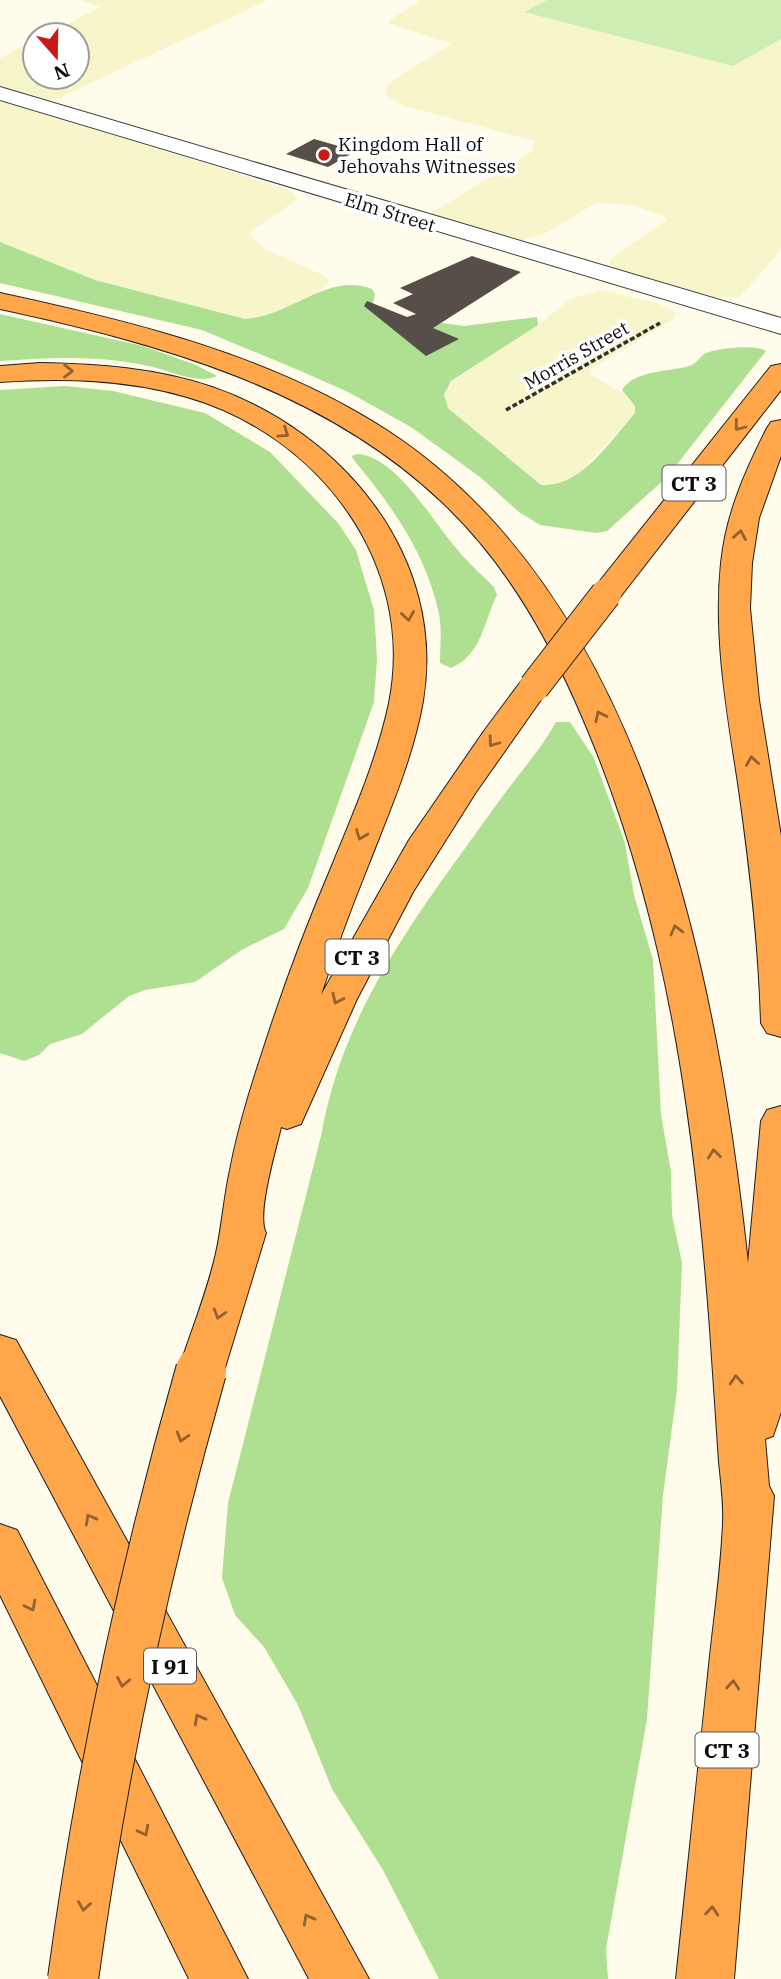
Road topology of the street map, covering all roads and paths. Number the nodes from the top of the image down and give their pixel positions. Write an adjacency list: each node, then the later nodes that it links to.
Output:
1 (0, 93): 4 (street, Elm Street)
2 (0, 301): 15 (highway, one-way to 2)
3 (660, 323): 7 (path, Morris Street)
4 (781, 326)
5 (781, 372): 13 (highway, CT 3, one-way to 13, bridge)
6 (0, 374): 13 (highway, one-way to 13)
7 (506, 410)
8 (781, 428): 9 (highway, CT 3, one-way to 8)
9 (759, 803): 10 (highway); 11 (highway, CT 3)
10 (781, 834)
11 (781, 1023)
12 (781, 1121): 15 (highway, CT 3)
13 (237, 1256): 17 (highway, CT 3, one-way to 17, bridge)
14 (0, 1353): 19 (highway, I 91, one-way to 14)
15 (748, 1521): 20 (highway, CT 3, one-way to 15)
16 (0, 1545): 18 (highway, one-way to 18)
17 (73, 1979)
18 (219, 1979)
19 (340, 1979)
20 (705, 1979)

